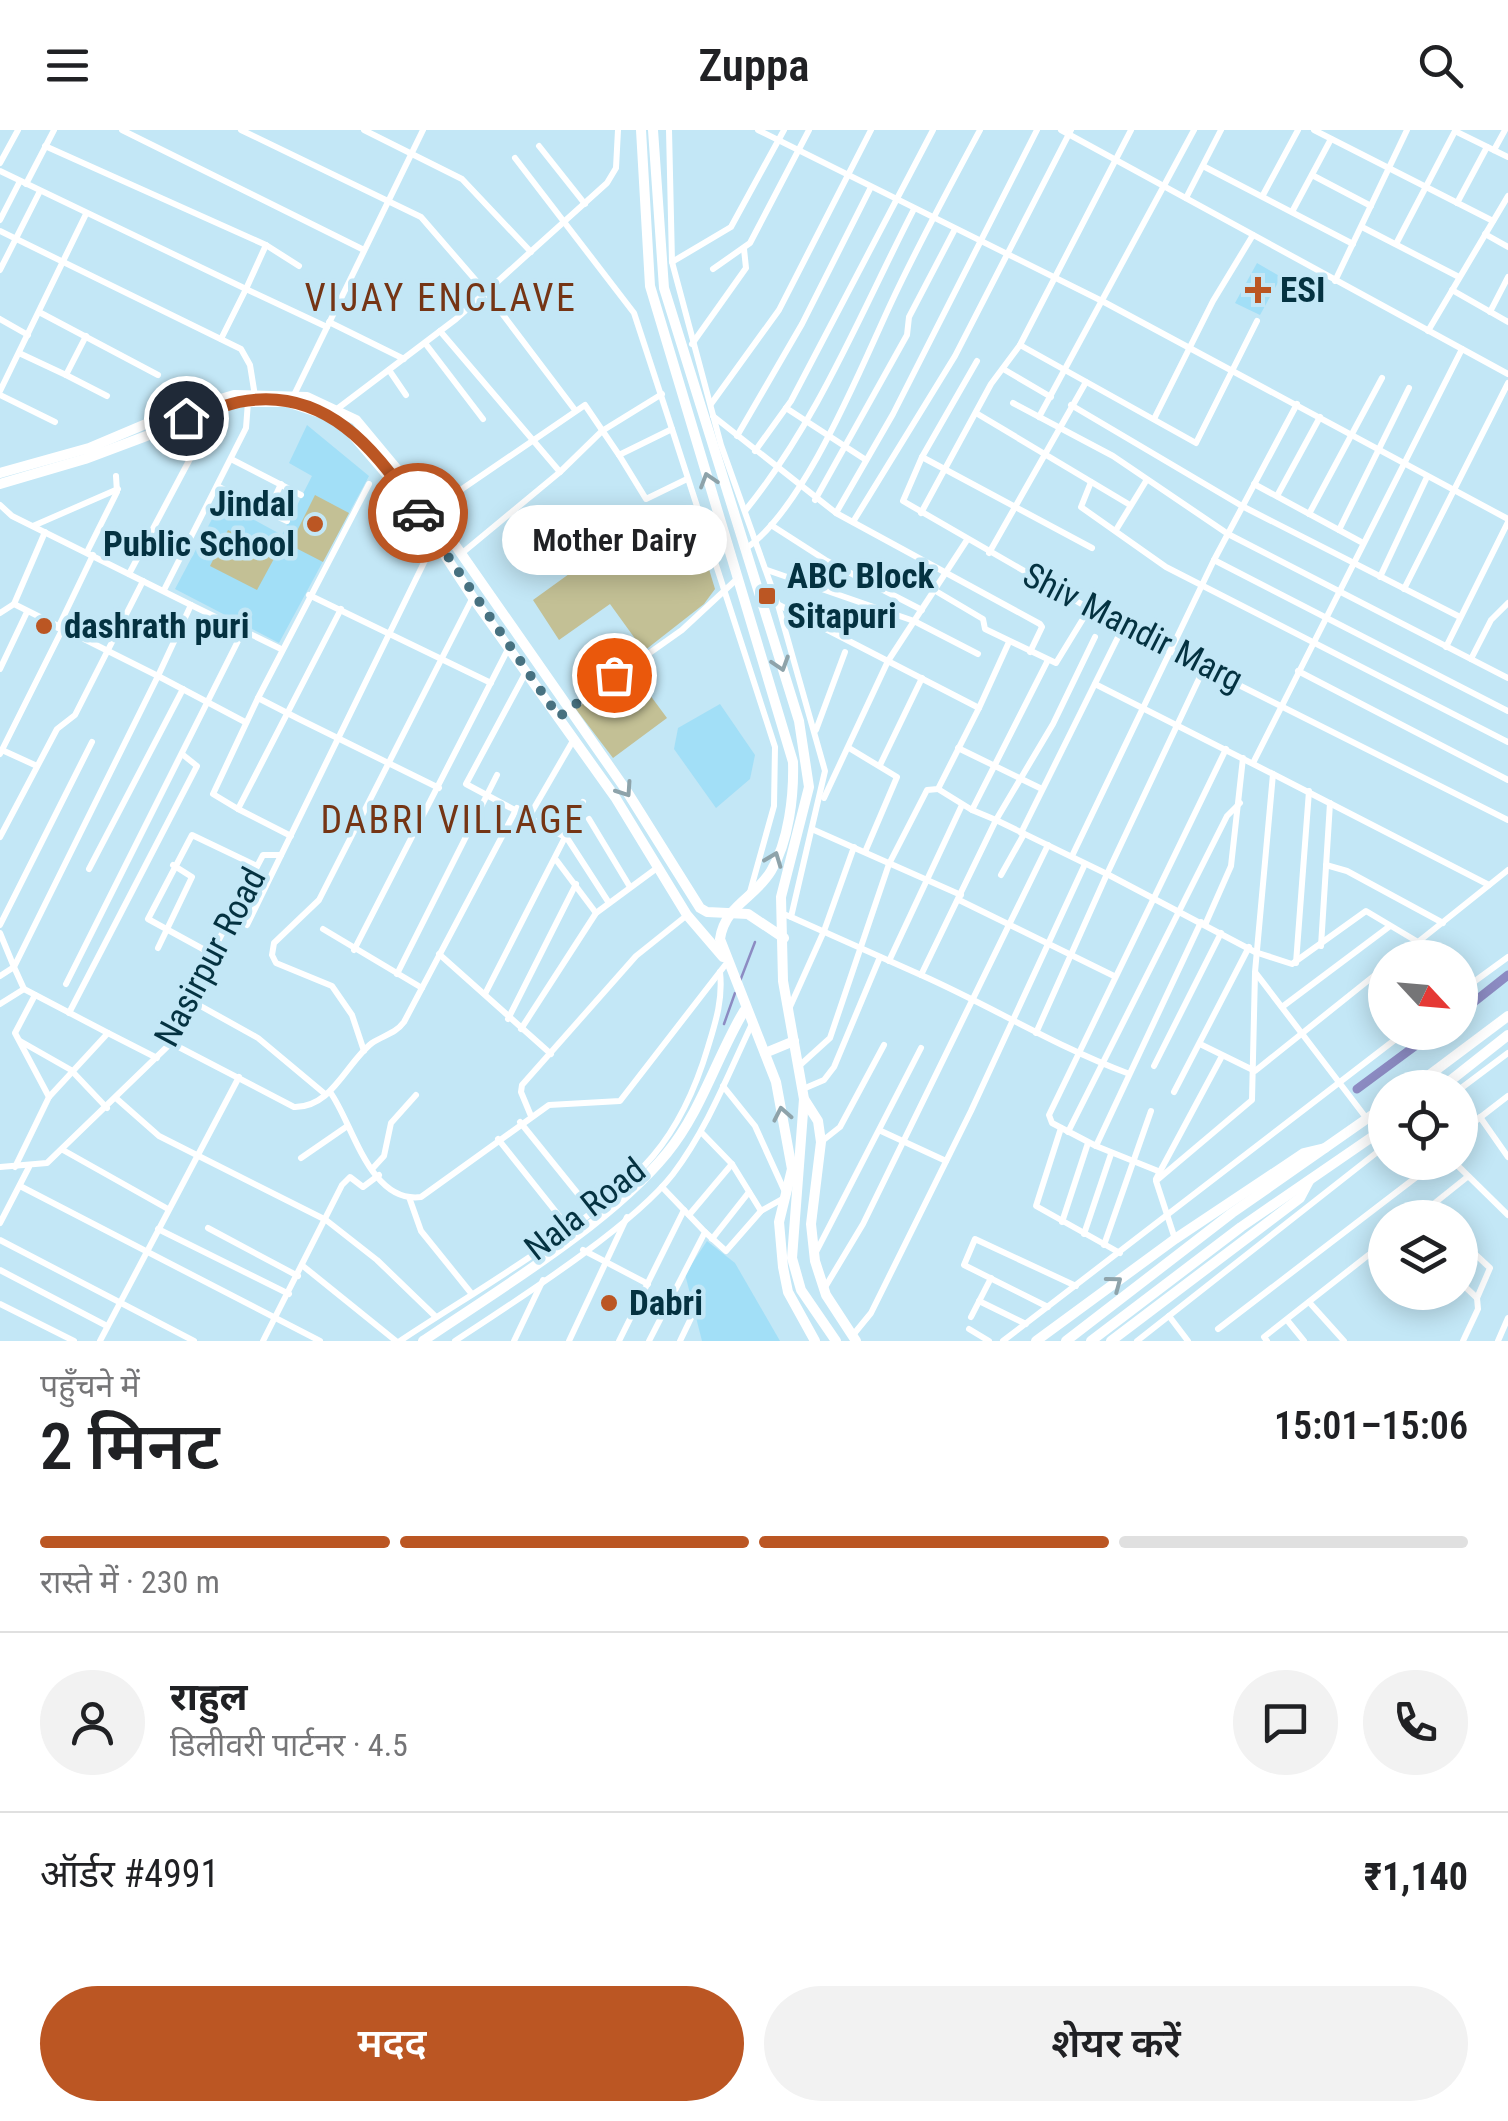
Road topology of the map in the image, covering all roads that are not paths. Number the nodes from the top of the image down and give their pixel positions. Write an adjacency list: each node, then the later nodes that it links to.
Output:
1 (18, 130): 37 (street)
2 (54, 130): 29 (street)
3 (122, 130): 76 (street)
4 (241, 130): 52 (street)
5 (364, 130): 33 (street)
6 (422, 130): 33 (street)
7 (618, 130): 54 (street)
8 (640, 130): 216 (main road, one-way to 8)
9 (653, 130): 206 (main road)
10 (669, 130): 80 (street)
11 (758, 130): 28 (street)
12 (784, 130): 28 (street)
13 (809, 130): 32 (street)
14 (871, 130): 41 (street)
15 (932, 130): 50 (street)
16 (980, 130): 60 (street)
17 (1037, 130): 70 (street)
18 (1130, 130): 36 (street)
19 (1194, 130): 45 (street)
20 (1221, 130): 38 (street)
21 (1298, 130): 48 (street)
22 (1315, 130): 27 (street)
23 (1407, 130): 39 (street)
24 (1505, 130): 31 (street)
25 (1454, 131): 31 (street); 46 (street)
26 (1067, 132): 36 (street); 78 (street)
27 (1331, 139): 39 (street); 42 (street)
28 (778, 141): 32 (street); 80 (street)
29 (45, 146): 43 (street); 73 (street)
30 (539, 146): 54 (street)
31 (1490, 148): 34 (street); 53 (street)
32 (798, 150): 41 (street); 75 (street)
33 (412, 153): 52 (street); 77 (street)
34 (1508, 157)
35 (515, 158): 62 (street)
36 (1115, 160): 45 (street); 84 (street)
37 (0, 163)
38 (1203, 166): 48 (street); 51 (street)
39 (1390, 169): 46 (street); 55 (street)
40 (0, 171): 43 (street)
41 (847, 174): 44 (street); 132 (street)
42 (1312, 175): 55 (street); 58 (street)
43 (23, 182): 47 (street); 61 (street)
44 (871, 186): 50 (street); 150 (street)
45 (1165, 187): 51 (street); 91 (street)
46 (1426, 188): 53 (street); 72 (street)
47 (40, 191): 59 (street); 69 (street)
48 (1263, 196): 58 (street)
49 (1508, 196): 56 (street)
50 (896, 198): 57 (street); 133 (street)
51 (1186, 198): 68 (street)
52 (387, 203): 76 (street); 89 (street)
53 (1456, 203): 63 (street)
54 (585, 204): 62 (street)
55 (1371, 206): 64 (street)
56 (1504, 209): 63 (street)
57 (914, 210): 60 (street); 143 (street)
58 (1293, 210): 71 (street)
59 (86, 214): 79 (street); 88 (street)
60 (933, 218): 65 (street); 148 (street)
61 (0, 220)
62 (567, 221): 77 (street); 123 (street)
63 (1493, 222): 67 (street)
64 (1362, 227): 71 (street); 72 (street)
65 (955, 229): 70 (street); 152 (street)
66 (0, 231): 69 (street)
67 (1485, 234): 74 (street); 85 (street)
68 (1253, 235): 87 (street); 106 (street)
69 (15, 238): 79 (street); 83 (street)
70 (978, 240): 78 (street); 160 (street)
71 (1353, 244): 87 (street)
72 (1396, 244): 85 (street)
73 (266, 245): 81 (street); 88 (street)
74 (1508, 247)
75 (744, 249): 82 (street); 104 (street)
76 (364, 250): 97 (street)
77 (531, 252): 89 (street)
78 (1008, 254): 84 (street); 194 (street)
79 (64, 261): 92 (street); 102 (street)
80 (672, 262): 104 (street)
81 (299, 266)
82 (713, 269)
83 (0, 270)
84 (1054, 277): 91 (street); 105 (street)
85 (1459, 278): 90 (street)
86 (1508, 278): 93 (street)
87 (1335, 280): 99 (street)
88 (246, 289): 97 (street); 102 (street)
89 (485, 290): 98 (street); 135 (street)
90 (1452, 290): 93 (street); 99 (street)
91 (1104, 302): 106 (street); 111 (street)
92 (39, 312): 100 (street); 101 (street)
93 (1490, 312): 96 (street)
94 (0, 319): 100 (street)
95 (1257, 321): 114 (street)
96 (1508, 322)
97 (328, 325): 109 (street); 126 (street)
98 (440, 331): 103 (street); 151 (street)
99 (1428, 331): 107 (street)
100 (28, 335): 108 (street)
101 (86, 336): 116 (street); 117 (street)
102 (220, 339): 128 (street)
103 (425, 343): 109 (street); 141 (street)
104 (692, 344): 132 (street)
105 (1020, 345): 111 (street); 113 (street)
106 (1192, 348): 114 (street); 142 (street)
107 (1462, 350): 115 (street); 161 (street)
108 (19, 353): 116 (street); 122 (street)
109 (404, 359): 112 (street)
110 (977, 362): 157 (street)
111 (1068, 369): 119 (street); 127 (street)
112 (389, 370): 124 (street); 134 (street)
113 (1005, 370): 127 (street); 136 (street)
114 (1233, 371): 130 (street); 142 (street)
115 (1508, 374)
116 (66, 375): 125 (street)
117 (158, 376)
118 (1382, 378): 149 (street)
119 (1086, 382): 131 (street); 142 (street)
120 (1508, 383): 178 (street)
121 (1409, 388): 153 (street)
122 (0, 394): 144 (street)
123 (662, 394): 145 (street); 147 (street)
124 (406, 395)
125 (107, 396)
126 (294, 396): 128 (main road); 134 (main road)
127 (1051, 397): 139 (street)
128 (251, 402): 138 (main road); 158 (street); 159 (main road); 165 (main road)
129 (1014, 402): 139 (street)
130 (1296, 404): 140 (street); 174 (street)
131 (1072, 405): 146 (street); 184 (street)
132 (710, 406): 137 (street)
133 (786, 408): 143 (street); 154 (street)
134 (338, 409): 159 (main road)
135 (576, 410): 147 (street); 151 (street)
136 (976, 413): 155 (street); 163 (street)
137 (712, 416): 150 (street); 187 (street)
138 (198, 417): 171 (main road); 214 (street)
139 (1038, 417): 146 (street)
140 (1320, 417): 149 (street); 180 (street)
141 (483, 418)
142 (1154, 419)
143 (806, 420): 148 (street); 162 (street)
144 (55, 422)
145 (672, 428): 156 (street); 168 (street)
146 (1058, 429): 155 (street); 169 (street)
147 (602, 431): 156 (street); 164 (street)
148 (826, 434): 152 (street); 176 (street)
149 (1352, 435): 153 (street); 191 (street)
150 (737, 436): 154 (street)
151 (535, 444): 164 (street); 182 (street)
152 (845, 446): 160 (street); 181 (street)
153 (1378, 450): 161 (street); 198 (street)
154 (756, 451): 162 (street)
155 (1043, 454): 170 (street); 185 (street)
156 (619, 455): 168 (street)
157 (922, 457): 163 (street); 190 (street)
158 (231, 458): 172 (street); 175 (street)
159 (385, 460): 182 (main road); 201 (main road)
160 (866, 460): 189 (street)
161 (1402, 464): 167 (street); 204 (street)
162 (778, 470): 176 (street); 187 (street)
163 (945, 470): 185 (street); 190 (street)
164 (560, 472): 209 (street)
165 (0, 473)
166 (116, 476): 177 (street)
167 (1427, 477): 178 (street); 215 (street)
168 (685, 480): 223 (street)
169 (1146, 481): 183 (street); 200 (street)
170 (1091, 482): 183 (street); 197 (street)
171 (0, 484)
172 (282, 484): 179 (street); 188 (street)
173 (369, 484): 224 (street)
174 (1254, 484): 180 (street); 184 (street)
175 (217, 486): 188 (street); 220 (street)
176 (798, 488): 181 (street); 195 (street)
177 (118, 489): 196 (street); 208 (street)
178 (1452, 490): 192 (street); 219 (street)
179 (302, 495)
180 (1277, 496): 191 (street)
181 (816, 500): 189 (street)
182 (426, 504): 209 (main road)
183 (1130, 505): 197 (street)
184 (1242, 506): 200 (street); 211 (street)
185 (1011, 507): 205 (street); 207 (street)
186 (2, 508): 196 (street)
187 (745, 510): 203 (street)
188 (268, 512): 193 (street)
189 (836, 513): 194 (street)
190 (920, 513): 202 (street, Shiv Mandir Marg)
191 (1310, 514): 198 (street)
192 (1508, 521): 237 (street)
193 (287, 522)
194 (854, 522): 213 (street)
195 (771, 525): 203 (street); 233 (street)
196 (34, 526): 199 (street)
197 (1116, 530): 218 (street)
198 (1339, 530): 204 (street)
199 (45, 532): 208 (street); 228 (street)
200 (1228, 534): 210 (street); 222 (street)
201 (435, 540): 226 (main road); 242 (street)
202 (967, 540): 207 (street, Shiv Mandir Marg); 213 (street)
203 (756, 542): 206 (street); 212 (street)
204 (1363, 542): 211 (street)
205 (1092, 548)
206 (745, 549): 348 (main road, one-way to 348)
207 (989, 553): 231 (street, Shiv Mandir Marg)
208 (90, 554): 214 (street); 240 (street)
209 (459, 555): 274 (main road)
210 (1214, 560): 218 (street); 236 (street)
211 (1353, 564): 215 (street); 222 (street)
212 (766, 570): 230 (street); 238 (street)
213 (947, 571): 221 (street); 251 (street)
214 (129, 574): 217 (street)
215 (1380, 577): 219 (street)
216 (738, 578): 223 (street); 340 (main road, one-way to 216)
217 (143, 581): 220 (street); 252 (street)
218 (1202, 585): 245 (street); 249 (street)
219 (1404, 589): 237 (street)
220 (164, 590): 229 (street)
221 (934, 590): 233 (street); 244 (street)
222 (1339, 591): 236 (street); 246 (street)
223 (724, 593): 274 (street); 340 (street)
224 (310, 595): 232 (street); 248 (street)
225 (0, 596): 228 (street)
226 (473, 598): 247 (main road); 254 (street)
227 (1508, 603): 256 (street)
228 (10, 605): 234 (street); 235 (street)
229 (191, 605): 241 (street); 262 (street)
230 (778, 605): 257 (street); 278 (street)
231 (1089, 608): 239 (street, Shiv Mandir Marg); 255 (street)
232 (341, 609): 242 (street); 275 (street)
233 (922, 610): 238 (street)
234 (28, 611): 240 (street); 259 (street)
235 (0, 613)
236 (1326, 617): 245 (street); 273 (street)
237 (1460, 617): 246 (street)
238 (914, 621): 253 (street); 257 (street)
239 (1123, 626): 249 (street, Shiv Mandir Marg); 266 (street)
240 (60, 628): 252 (street); 286 (street)
241 (243, 631): 248 (street); 270 (street)
242 (390, 634): 254 (street); 280 (street)
243 (1095, 637): 296 (street)
244 (1009, 642): 251 (street); 271 (street)
245 (1312, 642): 260 (street); 282 (street)
246 (1446, 646): 256 (street)
247 (508, 648): 261 (main road); 265 (street)
248 (281, 649): 268 (street)
249 (1173, 650): 258 (street, Shiv Mandir Marg); 272 (street)
250 (846, 652): 278 (street)
251 (1030, 652): 255 (street)
252 (106, 654): 262 (street); 291 (street)
253 (978, 654)
254 (442, 659): 265 (street); 289 (street)
255 (1048, 660): 293 (street)
256 (1471, 660): 264 (street)
257 (888, 661): 263 (street); 283 (street)
258 (1205, 666): 269 (street, Shiv Mandir Marg); 277 (street)
259 (0, 669)
260 (1298, 671): 269 (street); 297 (street)
261 (526, 672): 274 (main road); 302 (street)
262 (158, 676): 267 (street); 378 (street)
263 (922, 678): 271 (street); 292 (street)
264 (1508, 678)
265 (491, 683): 298 (street)
266 (1095, 684): 272 (street); 300 (street)
267 (183, 689): 270 (street); 332 (street)
268 (258, 698): 275 (street); 276 (street)
269 (1282, 703): 290 (street); 314 (street, Shiv Mandir Marg)
270 (208, 704): 276 (street); 287 (street)
271 (979, 708): 284 (street)
272 (1145, 708): 277 (street); 324 (street)
273 (1508, 711)
274 (564, 713): 279 (main road); 344 (main road, one-way to 344)
275 (289, 714): 280 (street); 309 (street)
276 (245, 722): 309 (street)
277 (1176, 724): 285 (street); 334 (street)
278 (816, 732): 306 (street)
279 (574, 738): 311 (street); 331 (main road)
280 (339, 739): 289 (street); 317 (street)
281 (92, 742): 352 (street)
282 (1508, 742)
283 (849, 748): 292 (street); 306 (street)
284 (958, 748): 293 (street); 299 (street)
285 (1226, 749): 288 (street); 342 (street)
286 (1, 751): 291 (street)
287 (182, 754): 386 (street); 397 (street)
288 (1244, 758): 290 (street); 304 (street)
289 (388, 762): 298 (street); 415 (street)
290 (1252, 763): 294 (street)
291 (37, 766): 318 (street)
292 (880, 766): 322 (street)
293 (994, 766): 296 (street); 310 (street)
294 (1273, 774): 301 (street); 368 (street)
295 (498, 775): 302 (street)
296 (1019, 778): 300 (street); 313 (street)
297 (1508, 780)
298 (438, 788): 369 (street)
299 (938, 789): 307 (street); 326 (street)
300 (1042, 789): 316 (street)
301 (1309, 792): 305 (street); 376 (street)
302 (488, 794): 308 (street); 380 (street)
303 (584, 802): 319 (street)
304 (1240, 802): 345 (street); 349 (street)
305 (1330, 802): 329 (street); 338 (street)
306 (821, 803): 315 (street)
307 (962, 805): 310 (street); 336 (street)
308 (517, 808): 311 (street); 371 (street)
309 (238, 809): 317 (street)
310 (972, 810): 313 (street)
311 (530, 815): 319 (street)
312 (588, 819): 339 (street)
313 (996, 820): 316 (street); 341 (street)
314 (1508, 820)
315 (814, 830): 321 (street); 348 (street)
316 (1023, 833): 320 (street); 335 (street)
317 (291, 836): 323 (street)
318 (0, 837)
319 (567, 838): 325 (street); 343 (street)
320 (1048, 845): 324 (street); 351 (street)
321 (854, 847): 322 (street); 357 (street)
322 (865, 852): 326 (street)
323 (281, 855): 330 (street, Nasirpur Road); 353 (street)
324 (1072, 856): 327 (street)
325 (557, 861): 337 (street); 389 (street)
326 (890, 864): 336 (street); 365 (street)
327 (1085, 864): 334 (street); 363 (street)
328 (173, 865): 330 (street); 356 (street); 356 (street)
329 (1326, 865): 350 (street); 364 (street)
330 (257, 866): 370 (street, Nasirpur Road)
331 (658, 867): 339 (street); 347 (main road)
332 (89, 869)
333 (1508, 870): 338 (street)
334 (1107, 874): 342 (street); 372 (street)
335 (1001, 875)
336 (926, 881): 341 (street); 375 (street)
337 (576, 884): 346 (street); 399 (street)
338 (1490, 885): 350 (street)
339 (630, 887): 343 (street)
340 (750, 894): 344 (main road)
341 (960, 897): 351 (street); 381 (street)
342 (1153, 898): 345 (street); 383 (street)
343 (609, 904): 346 (street)
344 (731, 910): 360 (main road); 377 (main road)
345 (1179, 911): 349 (street); 422 (street)
346 (596, 914): 402 (street)
347 (687, 915): 377 (main road); 416 (street)
348 (786, 915): 357 (street); 360 (main road)
349 (1203, 923): 359 (street); 429 (street)
350 (1443, 923): 362 (street)
351 (1010, 924): 363 (street); 391 (street)
352 (0, 925)
353 (247, 925)
354 (1390, 926): 361 (street); 364 (street); 395 (street)
355 (323, 930): 369 (street)
356 (166, 931): 367 (street); 370 (street)
357 (824, 931): 365 (street); 396 (street)
358 (0, 933): 366 (street)
359 (1221, 933): 368 (street); 423 (street)
360 (784, 938): 396 (main road)
361 (1414, 940)
362 (1421, 940)
363 (1048, 943): 372 (street); 400 (street)
364 (1320, 946): 376 (street)
365 (862, 947): 374 (street); 424 (street)
366 (3, 948): 378 (street)
367 (158, 948)
368 (1252, 949): 376 (street); 379 (street); 411 (street)
369 (354, 950): 380 (street)
370 (212, 954): 392 (street, Nasirpur Road)
371 (439, 954): 387 (street); 389 (street)
372 (1071, 955): 383 (street); 403 (street)
373 (1508, 957): 384 (street)
374 (880, 958): 375 (street); 437 (street)
375 (890, 961): 381 (street)
376 (1296, 963)
377 (724, 966): 394 (main road); 443 (street); 483 (street, Nala Road)
378 (14, 967): 382 (street); 388 (street)
379 (1255, 972): 395 (street); 428 (street)
380 (397, 974): 387 (street)
381 (921, 975): 391 (street)
382 (0, 976)
383 (1114, 976): 418 (street)
384 (1478, 979)
385 (1368, 982): 405 (street)
386 (66, 984)
387 (422, 988): 415 (street)
388 (24, 990): 390 (street); 393 (street)
389 (485, 994): 399 (street)
390 (35, 995): 397 (street); 409 (street)
391 (972, 998): 400 (street); 454 (street)
392 (188, 999): 410 (street, Nasirpur Road); 435 (street)
393 (0, 1004)
394 (744, 1008): 401 (main road); 492 (main road)
395 (1282, 1008): 405 (street)
396 (788, 1010): 408 (main road)
397 (69, 1013): 404 (street)
398 (1508, 1016): 426 (main road)
399 (508, 1019): 402 (street)
400 (1013, 1021): 403 (street); 406 (street); 463 (street)
401 (751, 1026): 417 (main road); 433 (street)
402 (521, 1029): 416 (street)
403 (1036, 1032): 418 (street)
404 (108, 1034): 421 (street); 425 (street)
405 (1302, 1034): 428 (street); 432 (street)
406 (1014, 1035)
407 (1508, 1035): 427 (main road)
408 (794, 1040): 417 (main road); 424 (main road)
409 (19, 1041): 425 (street); 439 (street)
410 (170, 1043): 421 (street, Nasirpur Road); 430 (street)
411 (1200, 1044): 420 (street); 434 (street)
412 (884, 1046): 453 (street)
413 (921, 1048): 449 (street)
414 (1384, 1050): 432 (street)
415 (364, 1052): 435 (street)
416 (550, 1054): 443 (street)
417 (764, 1054): 479 (main road, one-way to 417)
418 (1076, 1054): 422 (street); 448 (street)
419 (1508, 1054): 431 (street)
420 (1222, 1056): 428 (street); 469 (street)
421 (157, 1058): 440 (street, Nasirpur Road)
422 (1100, 1063): 429 (street); 448 (street)
423 (1154, 1066)
424 (798, 1067): 437 (main road)
425 (71, 1070): 439 (street); 441 (street)
426 (1436, 1070)
427 (1464, 1070)
428 (1255, 1071): 472 (street)
429 (1127, 1073): 455 (street)
430 (240, 1076): 435 (street); 459 (street)
431 (1478, 1076)
432 (1341, 1085): 445 (street); 488 (street)
433 (723, 1086): 450 (street); 479 (street)
434 (1174, 1092)
435 (328, 1093): 447 (street)
436 (416, 1095): 470 (street)
437 (803, 1095): 453 (main road); 554 (main road)
438 (1508, 1096): 444 (street)
439 (48, 1097): 467 (street)
440 (117, 1098): 441 (street, Nasirpur Road); 459 (street)
441 (106, 1108): 457 (street, Nasirpur Road)
442 (1151, 1110): 464 (street)
443 (531, 1116): 446 (street)
444 (1480, 1117): 460 (street)
445 (1367, 1119): 456 (main road)
446 (520, 1122): 451 (street); 483 (street)
447 (346, 1127): 461 (street); 470 (street)
448 (1064, 1130): 455 (street); 490 (street)
449 (881, 1131): 454 (street); 507 (street)
450 (702, 1132): 465 (street); 477 (street)
451 (498, 1139): 480 (street); 493 (street)
452 (1368, 1139): 471 (main road)
453 (821, 1142): 507 (main road)
454 (903, 1142): 463 (street); 517 (street)
455 (1092, 1144): 458 (street); 490 (street)
456 (1328, 1147): 499 (main road); 558 (main road)
457 (63, 1150): 468 (street, Nasirpur Road); 482 (street)
458 (1111, 1154): 464 (street); 497 (street)
459 (196, 1156): 482 (street); 489 (street)
460 (1508, 1156)
461 (301, 1158)
462 (1368, 1159): 529 (street)
463 (946, 1161): 538 (street)
464 (1133, 1161): 469 (street); 502 (street)
465 (732, 1164): 478 (street); 485 (street)
466 (0, 1167): 467 (street, Nasirpur Road)
467 (15, 1167): 468 (street, Nasirpur Road)
468 (29, 1167): 476 (street)
469 (1158, 1171): 472 (street)
470 (376, 1172): 480 (street); 489 (street)
471 (1312, 1176): 559 (main road); 560 (main road)
472 (1156, 1180): 488 (street)
473 (1413, 1180): 537 (street)
474 (1463, 1180): 481 (street)
475 (1468, 1180): 487 (street)
476 (20, 1186): 491 (street); 504 (street)
477 (662, 1187): 485 (street); 486 (street)
478 (749, 1192): 484 (street); 498 (street)
479 (785, 1196): 484 (street); 553 (main road)
480 (409, 1197): 519 (street)
481 (1438, 1200)
482 (168, 1208): 495 (street)
483 (590, 1210): 492 (street, Nala Road)
484 (761, 1211): 498 (street)
485 (686, 1213): 496 (street); 515 (street)
486 (627, 1216): 501 (street); 509 (street)
487 (1508, 1216)
488 (1167, 1217): 499 (street); 505 (street)
489 (326, 1220): 510 (street); 530 (street)
490 (1062, 1222): 497 (street)
491 (0, 1223)
492 (580, 1224): 493 (street, Nala Road); 501 (street); 547 (main road)
493 (568, 1227): 519 (street, Nala Road)
494 (208, 1228): 512 (street)
495 (158, 1229): 504 (street); 518 (street)
496 (705, 1232): 498 (street); 552 (street)
497 (1084, 1234): 502 (street)
498 (712, 1239)
499 (1175, 1239): 557 (main road, one-way to 499)
500 (0, 1240): 523 (street)
501 (596, 1241): 503 (street)
502 (1104, 1244): 505 (street)
503 (583, 1250): 509 (street); 514 (street)
504 (146, 1253): 523 (street); 531 (street)
505 (1120, 1253): 516 (street)
506 (1368, 1254): 522 (street)
507 (814, 1256): 517 (main road)
508 (1478, 1257): 520 (street)
509 (606, 1262): 515 (street); 550 (street)
510 (303, 1266): 512 (street); 546 (street)
511 (0, 1270): 535 (street)
512 (298, 1276): 518 (street)
513 (991, 1278): 516 (street); 521 (street); 525 (street)
514 (543, 1279): 548 (street); 549 (street)
515 (648, 1284): 551 (street)
516 (1076, 1286): 525 (street)
517 (824, 1289): 538 (main road)
518 (289, 1294): 531 (street)
519 (471, 1294): 530 (street, Nala Road)
520 (1478, 1296)
521 (979, 1301): 528 (street); 534 (street)
522 (1309, 1302): 533 (street); 564 (street)
523 (120, 1303): 535 (street); 543 (street)
524 (0, 1304): 541 (street)
525 (1048, 1307): 534 (street)
526 (1478, 1310): 565 (street)
527 (693, 1314): 539 (street)
528 (971, 1316)
529 (1169, 1316): 540 (street); 561 (street)
530 (436, 1317): 546 (street, Nala Road)
531 (276, 1318): 544 (street); 545 (street)
532 (1508, 1318): 566 (street)
533 (1286, 1320): 562 (street); 563 (street)
534 (1026, 1324): 556 (street)
535 (108, 1326): 542 (street)
536 (969, 1328): 555 (street)
537 (1218, 1329)
538 (854, 1338)
539 (681, 1340)
540 (1140, 1340)
541 (74, 1341)
542 (100, 1341)
543 (194, 1341)
544 (263, 1341)
545 (320, 1341)
546 (398, 1341)
547 (422, 1341)
548 (454, 1341)
549 (514, 1341)
550 (569, 1341)
551 (619, 1341)
552 (649, 1341)
553 (815, 1341)
554 (836, 1341)
555 (989, 1341)
556 (1003, 1341)
557 (1036, 1341)
558 (1066, 1341)
559 (1091, 1341)
560 (1111, 1341)
561 (1188, 1341)
562 (1267, 1341)
563 (1304, 1341)
564 (1344, 1341)
565 (1464, 1341)
566 (1498, 1341)

